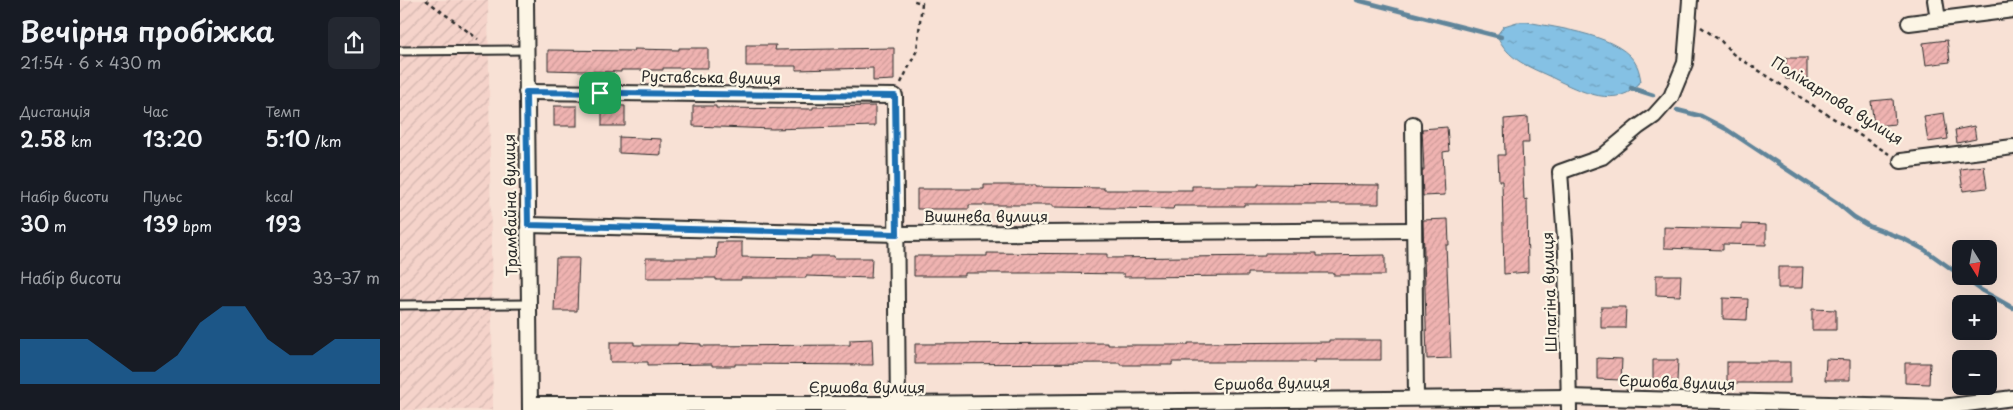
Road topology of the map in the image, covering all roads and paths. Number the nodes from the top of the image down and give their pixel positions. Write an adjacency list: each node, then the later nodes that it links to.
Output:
1 (426, 0): 10 (path)
2 (526, 0): 11 (street, Трамвайна вулиця)
3 (911, 0): 14 (path)
4 (1690, 0): 7 (street)
5 (1935, 0): 8 (street)
6 (2013, 10): 8 (street)
7 (1689, 19): 17 (path, Полікарпова вулиця); 25 (street, Шпагіна вулиця)
8 (1938, 19): 9 (street)
9 (1909, 23)
10 (493, 50): 11 (lane); 12 (lane)
11 (526, 50): 13 (street, Трамвайна вулиця)
12 (400, 52)
13 (526, 92): 14 (street, Руставська вулиця); 18 (street, Трамвайна вулиця)
14 (895, 96): 20 (street)
15 (1413, 124): 19 (street)
16 (2013, 148): 17 (street, Полікарпова вулиця)
17 (1901, 161)
18 (528, 225): 20 (street, Вишнева вулиця); 21 (street, Трамвайна вулиця)
19 (1414, 230): 20 (street, Вишнева вулиця); 23 (street)
20 (897, 234): 27 (street)
21 (529, 304): 22 (lane); 26 (street, Трамвайна вулиця)
22 (400, 305)
23 (1416, 398): 25 (street, Єршова вулиця); 27 (street, Єршова вулиця)
24 (2013, 398): 25 (street, Єршова вулиця)
25 (1568, 403)
26 (530, 407): 27 (street, Єршова вулиця)
27 (898, 407)

